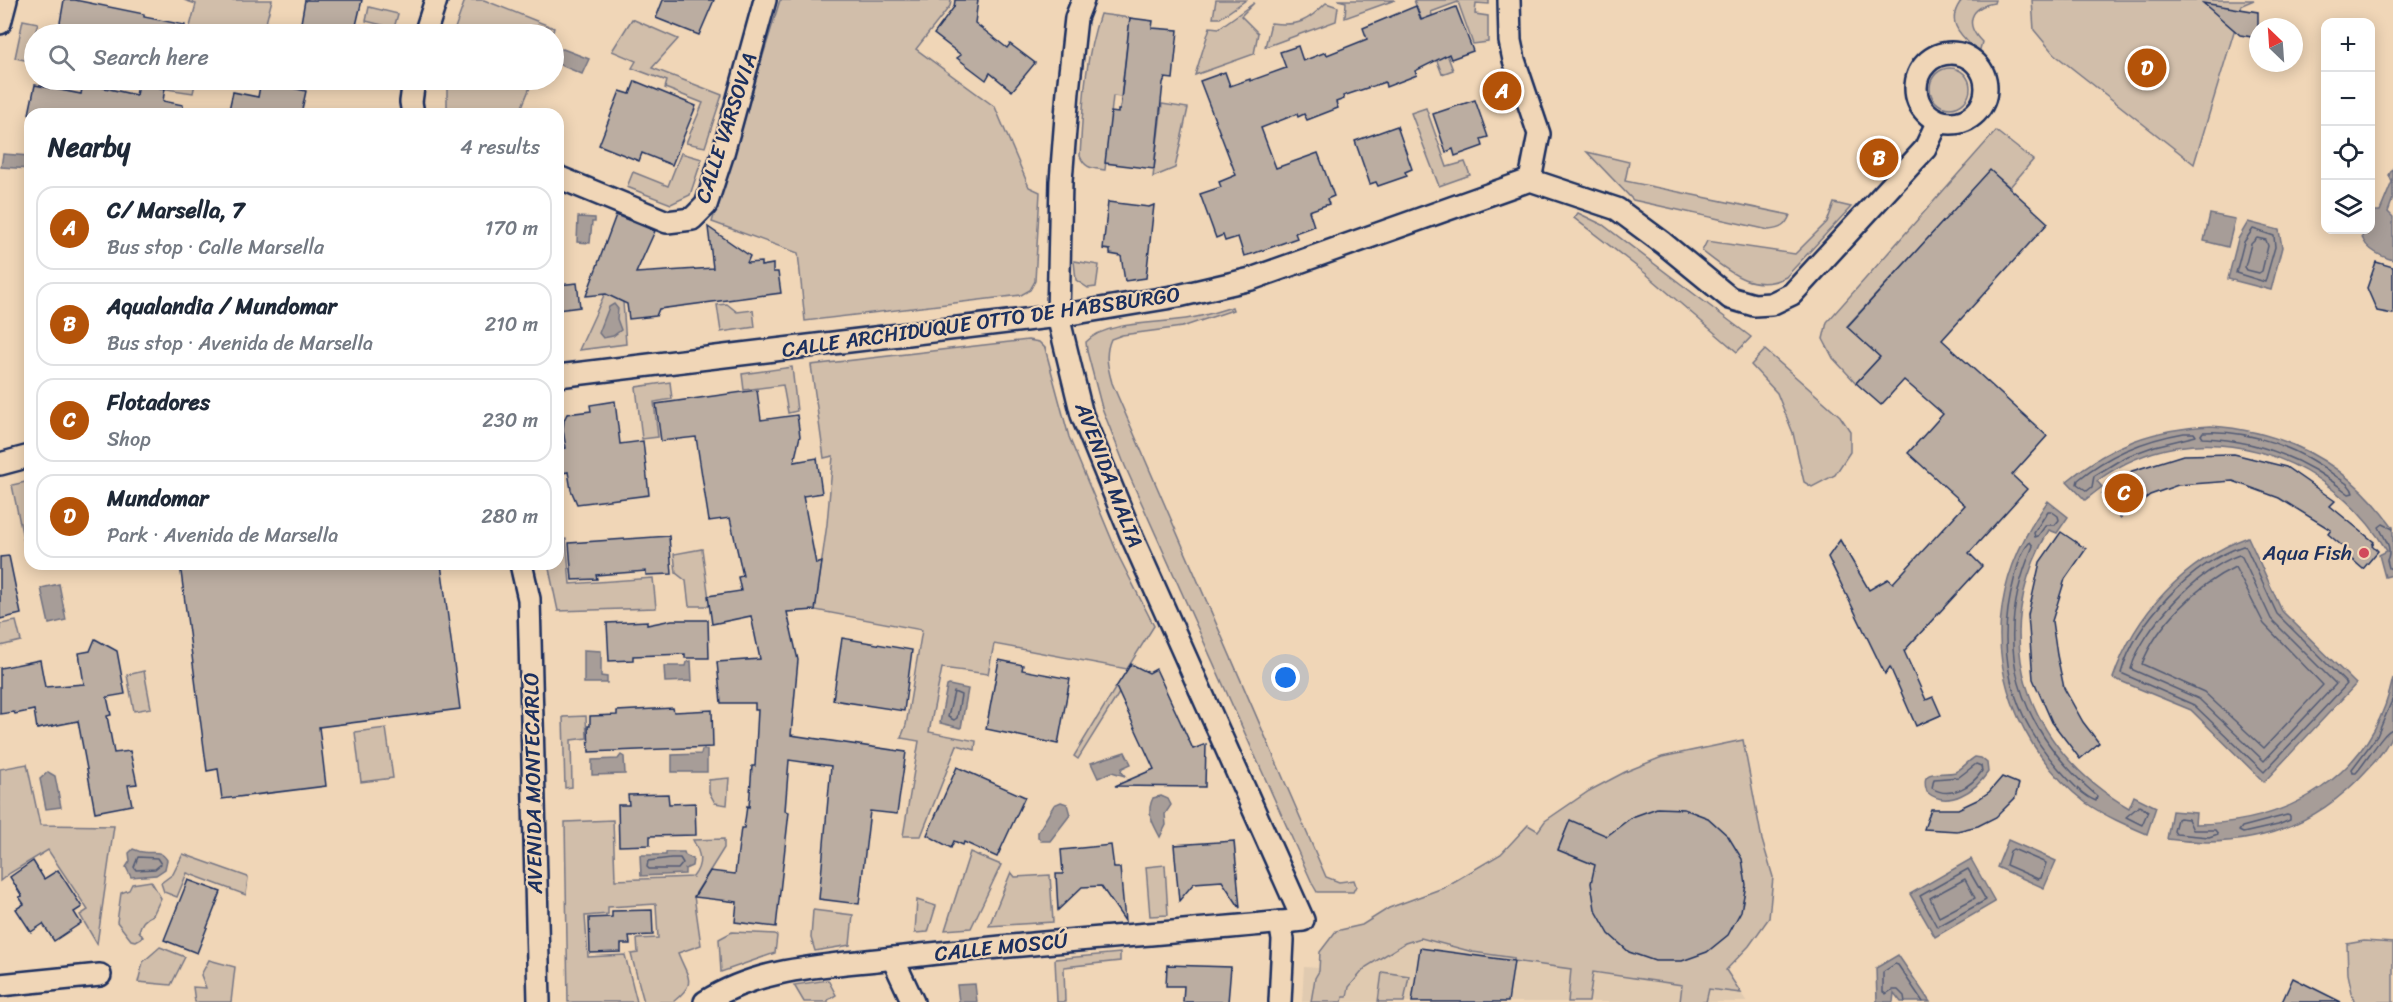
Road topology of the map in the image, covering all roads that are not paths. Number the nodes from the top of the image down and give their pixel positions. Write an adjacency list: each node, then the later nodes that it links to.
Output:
1 (6, 0): 6 (street)
2 (436, 0): 7 (street)
3 (765, 0): 11 (street, CALLE VARSOVIA)
4 (1083, 0): 13 (street, AVENIDA MALTA)
5 (1509, 0): 12 (street)
6 (0, 23)
7 (428, 24)
8 (413, 90): 9 (street)
9 (412, 108)
10 (1938, 121): 12 (street)
11 (564, 179)
12 (1530, 180): 13 (street, CALLE ARCHIDUQUE OTTO DE HABSBURGO)
13 (1058, 315): 14 (street, CALLE ARCHIDUQUE OTTO DE HABSBURGO); 18 (street, AVENIDA MALTA)
14 (564, 375)
15 (24, 458): 16 (street)
16 (0, 464)
17 (522, 570): 23 (street, AVENIDA MONTECARLO)
18 (1303, 920): 19 (street, CALLE MOSCÚ)
19 (1280, 922): 20 (street, CALLE MOSCÚ); 26 (street)
20 (893, 959): 24 (street, CALLE MOSCÚ); 25 (street)
21 (99, 975): 22 (street)
22 (0, 985)
23 (539, 1002)
24 (705, 1002)
25 (913, 1002)
26 (1280, 1002)

